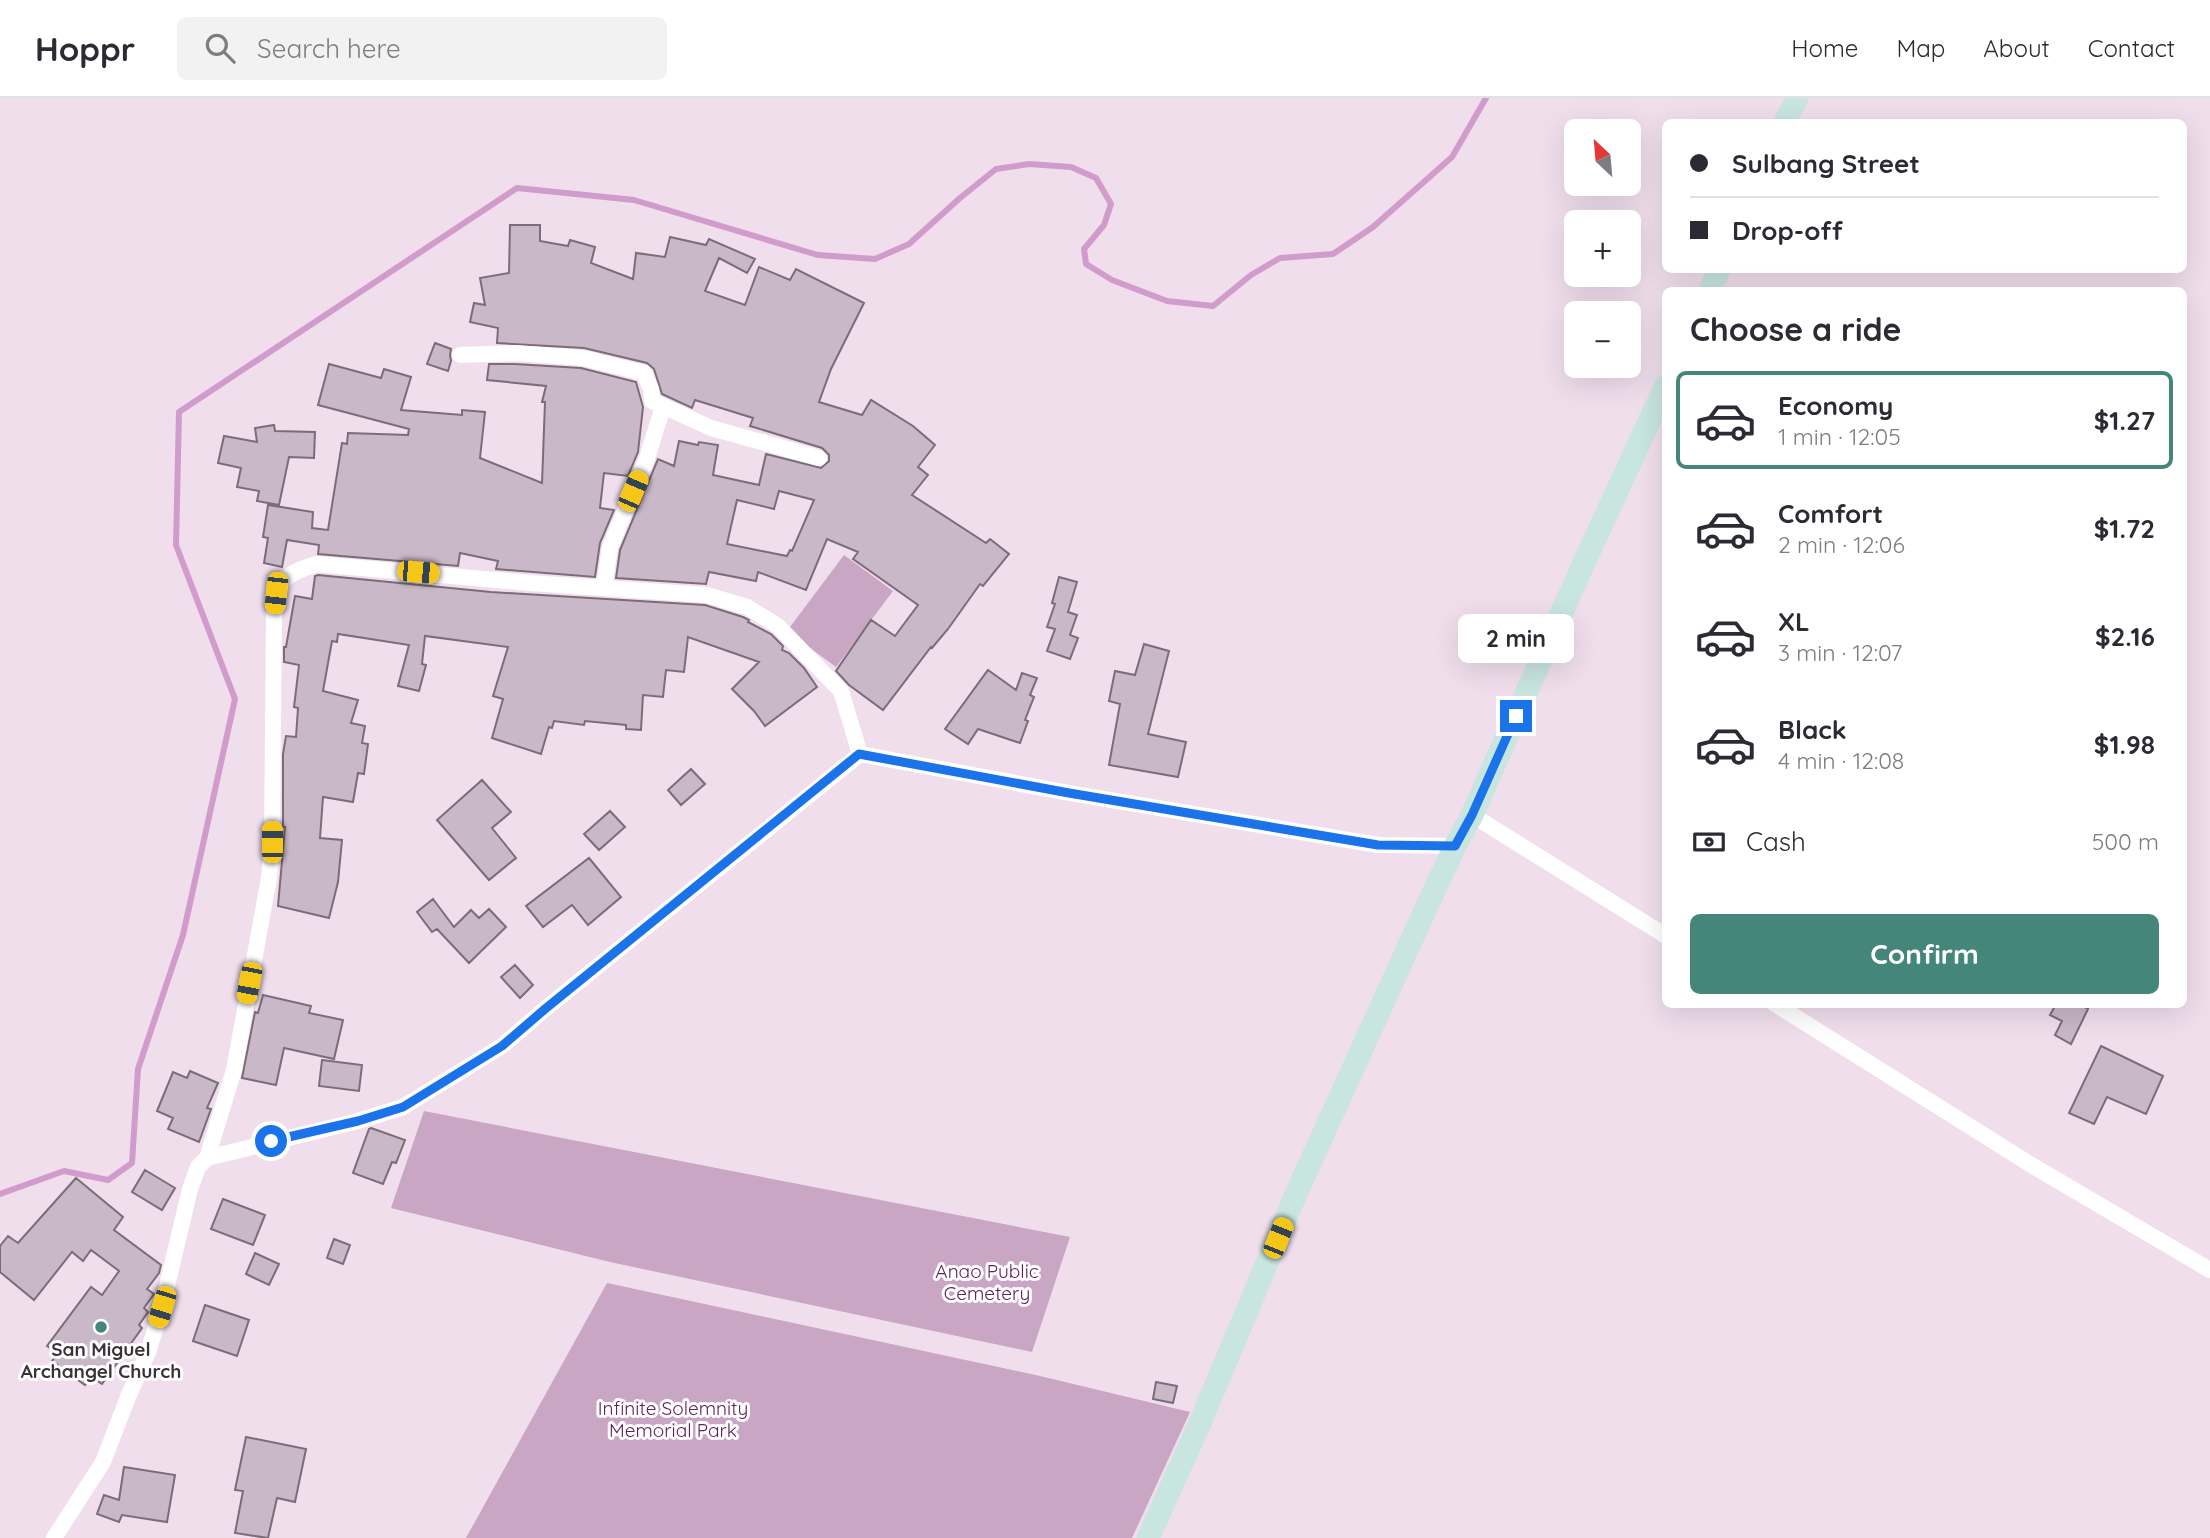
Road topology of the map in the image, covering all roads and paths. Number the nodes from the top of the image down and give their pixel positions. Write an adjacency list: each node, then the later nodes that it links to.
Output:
1 (1797, 98): 2 (street)
2 (1787, 119)
3 (460, 355): 5 (street)
4 (1662, 394): 9 (street)
5 (663, 407): 6 (street); 7 (street)
6 (819, 458)
7 (604, 588): 8 (street); 13 (street)
8 (859, 754): 10 (street); 13 (street)
9 (1472, 815): 10 (street); 11 (street)
10 (1455, 846): 16 (street)
11 (1662, 934)
12 (1781, 1008): 14 (street)
13 (207, 1158): 15 (street)
14 (2210, 1270)
15 (54, 1538)
16 (1148, 1538)

